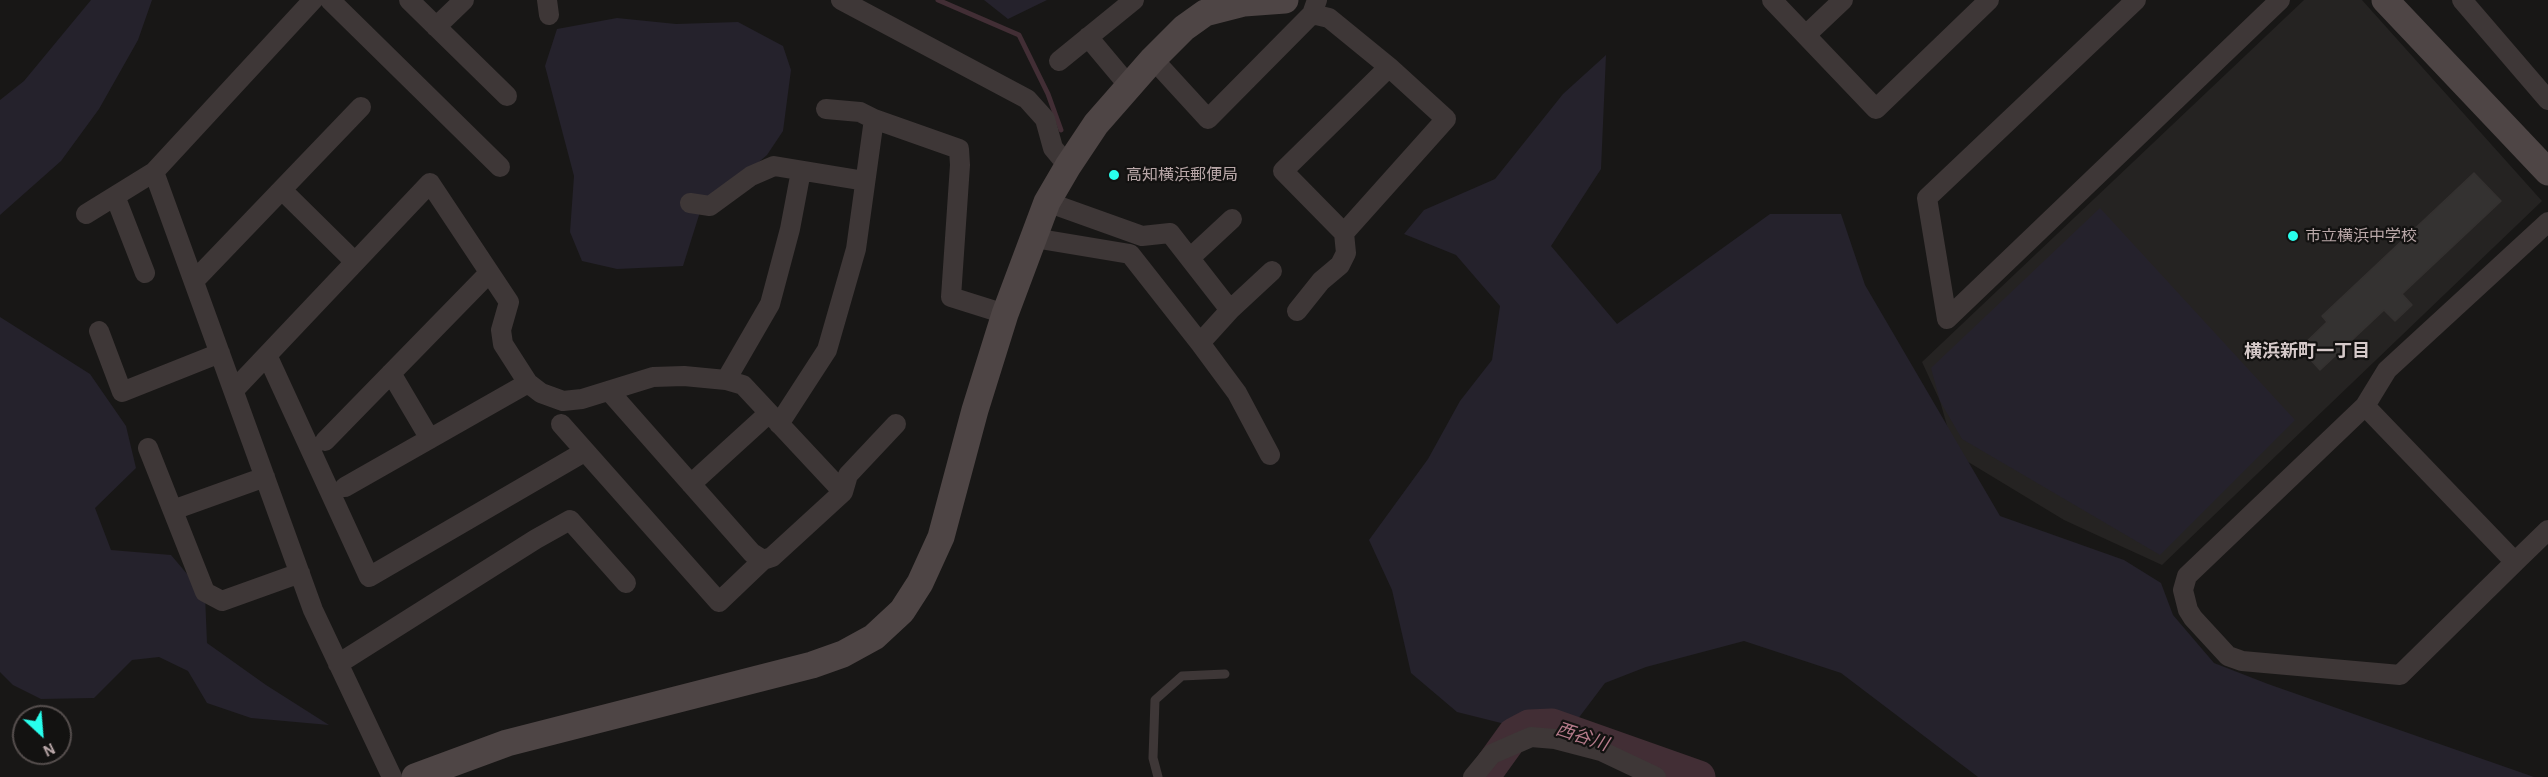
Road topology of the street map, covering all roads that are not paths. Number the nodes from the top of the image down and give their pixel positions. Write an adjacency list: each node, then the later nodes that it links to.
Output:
1 (313, 0): 31 (street)
2 (330, 0): 29 (street)
3 (409, 0): 16 (street)
4 (464, 0): 16 (street)
5 (841, 0): 28 (street)
6 (1134, 0): 18 (street)
7 (1285, 0): 19 (street)
8 (1772, 0): 17 (street)
9 (1843, 0): 17 (street)
10 (1989, 0): 17 (street)
11 (2136, 0): 12 (street)
12 (2280, 0)
13 (2385, 0): 32 (street)
14 (2462, 0): 24 (street)
15 (1315, 7): 19 (street); 21 (street)
16 (436, 27): 23 (street)
17 (1806, 35)
18 (1088, 37): 20 (street); 22 (street)
19 (1153, 59): 22 (street)
20 (1059, 61)
21 (1389, 68): 41 (street); 41 (street)
22 (1129, 86): 28 (street)
23 (507, 96)
24 (2548, 100)
25 (361, 107): 34 (street)
26 (826, 109): 27 (street)
27 (874, 119): 33 (street); 51 (street)
28 (1068, 166): 36 (street)
29 (500, 167)
30 (801, 171): 33 (street); 37 (street); 57 (street)
31 (154, 172): 35 (street); 48 (street)
32 (2548, 172)
33 (865, 181): 62 (street)
34 (282, 190): 44 (street); 48 (street)
35 (116, 196): 38 (street); 46 (street)
36 (1047, 202): 42 (street); 43 (street)
37 (690, 203)
38 (86, 214)
39 (1232, 219): 43 (street)
40 (2548, 222): 61 (street)
41 (1344, 233): 50 (street)
42 (1034, 238): 51 (street); 53 (street)
43 (1190, 258): 49 (street)
44 (355, 262): 47 (street); 55 (street)
45 (1272, 271): 49 (street)
46 (145, 273)
47 (489, 273): 56 (street); 58 (street)
48 (194, 281): 54 (street)
49 (1230, 310): 53 (street)
50 (1297, 311)
51 (1005, 314): 83 (street)
52 (99, 331): 54 (street)
53 (1200, 343): 69 (street)
54 (220, 353): 59 (street)
55 (267, 356): 59 (street); 68 (street)
56 (391, 373): 65 (street); 66 (street)
57 (726, 380): 60 (street); 62 (street)
58 (528, 383): 60 (street); 65 (street)
59 (234, 390): 70 (street)
60 (609, 391): 71 (street)
61 (2365, 406): 77 (street); 77 (street)
62 (774, 419): 71 (street); 73 (street)
63 (561, 424): 68 (street)
64 (896, 424): 73 (street)
65 (430, 439): 72 (street)
66 (325, 441)
67 (148, 448): 74 (street)
68 (584, 452): 76 (street)
69 (1270, 455)
70 (265, 477): 74 (street); 78 (street)
71 (691, 484): 76 (street)
72 (345, 487)
73 (843, 492): 76 (street)
74 (173, 510): 78 (street)
75 (2548, 530): 77 (street)
76 (763, 560)
77 (2516, 562)
78 (300, 573): 80 (street)
79 (626, 583): 80 (street)
80 (338, 664): 82 (street)
81 (1225, 674): 84 (lane)
82 (392, 777)
83 (415, 777)
84 (1158, 777)
85 (1473, 777): 86 (street)
86 (1656, 777)

